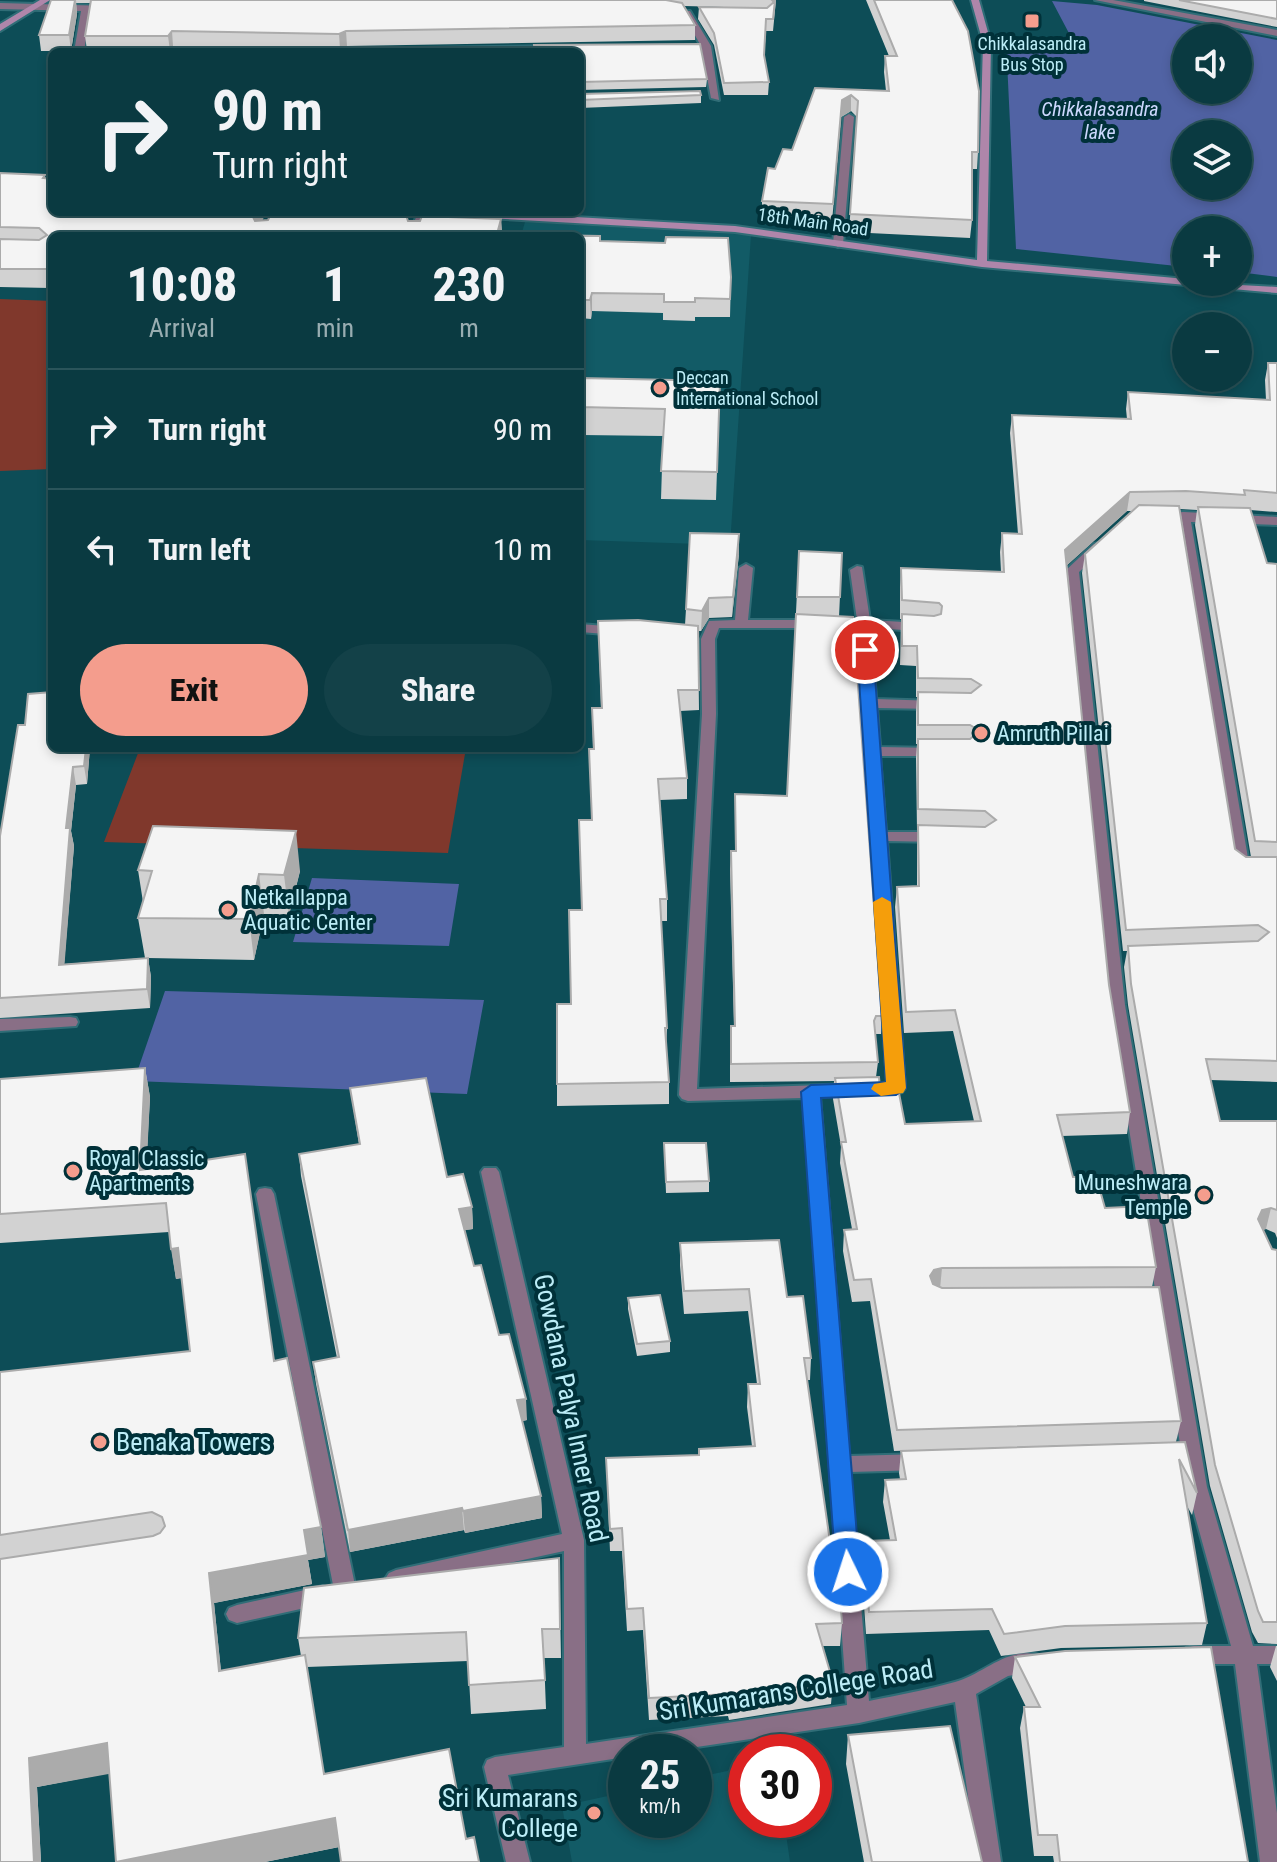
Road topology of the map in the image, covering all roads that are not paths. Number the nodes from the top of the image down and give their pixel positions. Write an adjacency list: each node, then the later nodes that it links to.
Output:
1 (975, 0): 19 (street)
2 (1099, 0): 11 (street)
3 (41, 3): 4 (street); 5 (street); 10 (street)
4 (0, 6)
5 (86, 9): 6 (street); 14 (street)
6 (115, 9)
7 (673, 10): 8 (street)
8 (687, 13): 9 (street); 13 (street)
9 (701, 13)
10 (0, 28)
11 (1277, 33)
12 (691, 46): 13 (street)
13 (706, 46): 15 (street)
14 (80, 48)
15 (700, 93)
16 (849, 117): 18 (street)
17 (504, 216): 18 (street, 18th Main Road)
18 (838, 244): 19 (street, 18th Main Road)
19 (982, 264): 20 (street, 18th Main Road)
20 (1172, 281)
21 (1252, 288): 22 (street, 18th Main Road)
22 (1277, 290)
23 (1184, 516): 24 (street); 25 (street); 40 (street)
24 (1145, 517)
25 (1277, 521)
26 (1112, 535): 53 (street)
27 (746, 568): 29 (street)
28 (857, 570): 30 (street)
29 (741, 624): 30 (street); 43 (street)
30 (864, 624): 32 (street); 34 (street)
31 (584, 628): 33 (street)
32 (932, 628)
33 (637, 633)
34 (867, 703): 35 (street); 36 (street)
35 (954, 705)
36 (871, 751): 37 (street); 38 (street)
37 (954, 752)
38 (877, 836): 39 (street); 43 (street)
39 (953, 838)
40 (1277, 870)
41 (70, 1022): 42 (street)
42 (0, 1025)
43 (811, 1092): 47 (street)
44 (490, 1172): 48 (street, Gowdana Palya Inner Road)
45 (265, 1194): 49 (street)
46 (935, 1461): 47 (street)
47 (840, 1464): 56 (street)
48 (574, 1540): 49 (street); 57 (street, Gowdana Palya Inner Road)
49 (361, 1587): 50 (street)
50 (237, 1614)
51 (1277, 1655): 53 (street)
52 (1166, 1656): 53 (street)
53 (1245, 1656): 60 (street)
54 (1061, 1660): 55 (street, Sri Kumarans College Road)
55 (964, 1690): 56 (street, Sri Kumarans College Road); 59 (street)
56 (859, 1713): 57 (street, Sri Kumarans College Road)
57 (575, 1753): 58 (street, Sri Kumarans College Road)
58 (518, 1862)
59 (989, 1862)
60 (1272, 1862)

